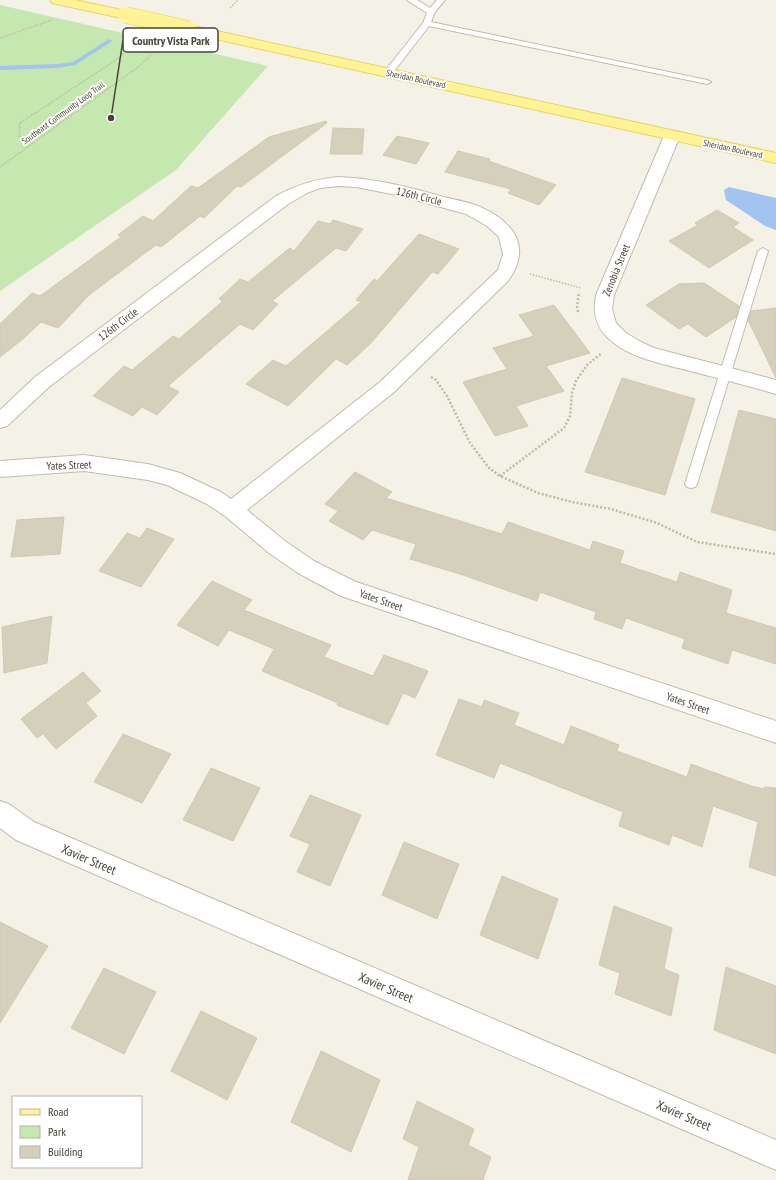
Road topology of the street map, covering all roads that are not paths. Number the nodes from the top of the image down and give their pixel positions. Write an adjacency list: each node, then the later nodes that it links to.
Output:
1 (57, 0): 4 (main road, Sheridan Boulevard)
2 (411, 0): 5 (lane)
3 (441, 0): 5 (lane)
4 (85, 3): 7 (main road, Sheridan Boulevard, bridge)
5 (431, 12): 6 (lane)
6 (427, 23): 7 (lane); 8 (lane)
7 (388, 72): 9 (main road, Sheridan Boulevard)
8 (707, 82)
9 (672, 136): 10 (main road, Sheridan Boulevard); 12 (street, Zenobia Street)
10 (776, 158)
11 (763, 251): 12 (lane)
12 (725, 374): 13 (street, Zenobia Street); 16 (lane)
13 (776, 387)
14 (0, 421): 17 (street, 126th Circle)
15 (0, 469): 17 (street, Yates Street)
16 (691, 484)
17 (232, 510): 18 (street, Yates Street)
18 (776, 732)
19 (0, 813): 20 (street, Xavier Street)
20 (776, 1155)

